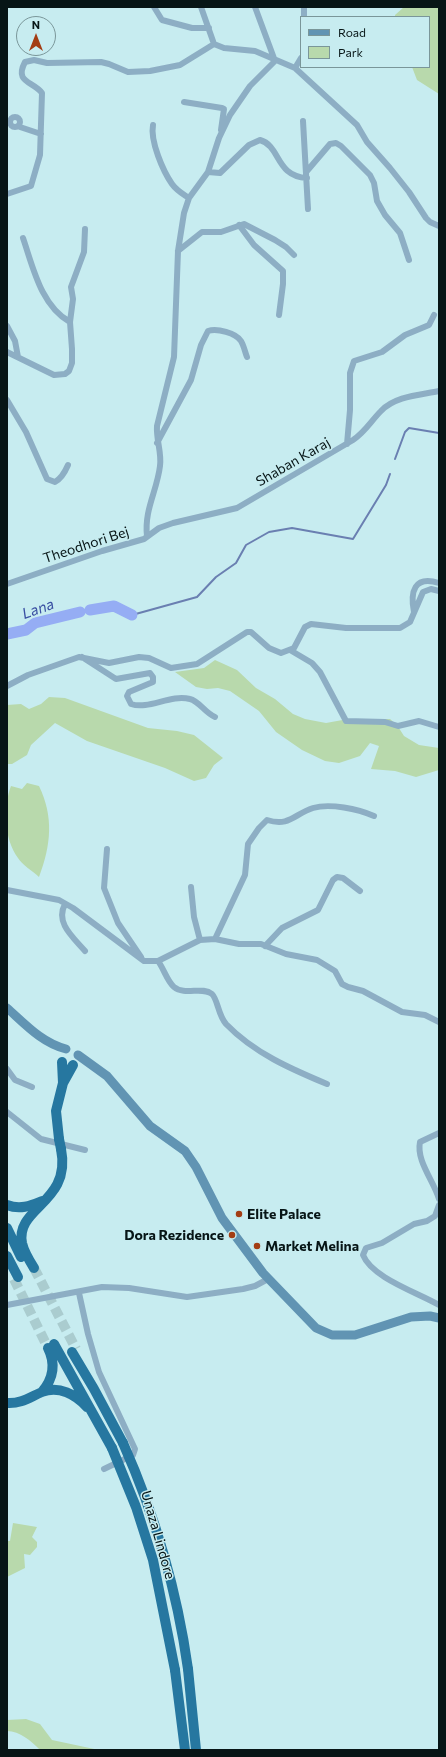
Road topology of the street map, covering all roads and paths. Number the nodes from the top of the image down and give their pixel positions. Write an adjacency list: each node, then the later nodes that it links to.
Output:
1 (154, 7): 4 (street)
2 (201, 7): 4 (street)
3 (255, 7): 7 (street)
4 (209, 28): 5 (street)
5 (214, 44): 7 (street); 13 (street)
6 (300, 60): 8 (street)
7 (275, 61): 8 (street); 14 (street)
8 (295, 68): 22 (street)
9 (184, 102): 14 (street)
10 (303, 121): 15 (street)
11 (19, 125): 13 (street)
12 (152, 125): 19 (street)
13 (40, 134): 18 (street)
14 (219, 138): 16 (street)
15 (307, 170): 17 (street); 27 (street)
16 (208, 172): 17 (street); 19 (street)
17 (307, 178): 20 (street)
18 (7, 194)
19 (189, 198): 25 (street, Theodhori Bej)
20 (308, 209)
21 (239, 225): 25 (street); 26 (street); 28 (street)
22 (439, 226)
23 (85, 229): 30 (street)
24 (22, 238): 30 (street)
25 (178, 251): 37 (street, Theodhori Bej)
26 (294, 255)
27 (409, 260)
28 (279, 315)
29 (434, 315): 38 (street)
30 (70, 322): 33 (street)
31 (7, 326): 33 (street)
32 (7, 352): 33 (street)
33 (18, 357)
34 (247, 357): 37 (street)
35 (439, 391): 38 (street, Shaban Karaj)
36 (7, 400): 39 (street)
37 (158, 442): 40 (street, Theodhori Bej)
38 (347, 444): 40 (street, Shaban Karaj)
39 (68, 465)
40 (147, 536): 42 (street, Theodhori Bej)
41 (439, 583): 44 (street)
42 (7, 584)
43 (439, 591): 44 (street)
44 (414, 613): 45 (street)
45 (290, 650): 46 (street); 49 (street)
46 (82, 658): 47 (street); 48 (street)
47 (7, 686)
48 (215, 717)
49 (439, 727)
50 (374, 816): 56 (street)
51 (106, 849): 60 (street)
52 (191, 887): 57 (street)
53 (7, 890): 55 (street)
54 (360, 891): 58 (street)
55 (65, 904): 59 (street); 60 (street)
56 (215, 939): 57 (street); 58 (street)
57 (200, 940): 61 (street)
58 (265, 946): 63 (street)
59 (85, 951)
60 (144, 961): 61 (street)
61 (158, 961): 68 (street)
62 (7, 1008): 64 (main road)
63 (439, 1022)
64 (63, 1056): 65 (main road); 65 (main road); 67 (highway)
65 (76, 1060): 67 (highway); 80 (main road)
66 (7, 1069): 69 (street)
67 (63, 1083): 73 (highway)
68 (327, 1084)
69 (32, 1087)
70 (7, 1112): 72 (street)
71 (439, 1133): 74 (street)
72 (85, 1150)
73 (48, 1198): 75 (highway); 77 (highway)
74 (439, 1199)
75 (7, 1205)
76 (439, 1205): 83 (street)
77 (7, 1228)
78 (8, 1258): 79 (highway)
79 (16, 1278)
80 (268, 1279): 81 (street); 84 (main road)
81 (79, 1292): 82 (street); 89 (street)
82 (7, 1305)
83 (439, 1305)
84 (439, 1318)
85 (74, 1350): 91 (highway, Unaza Lindore, bridge)
86 (42, 1392): 87 (highway); 88 (highway); 88 (highway, Unaza Lindore)
87 (7, 1403)
88 (96, 1419): 90 (highway, Unaza Lindore, bridge)
89 (104, 1469)
90 (185, 1750)
91 (196, 1750)

